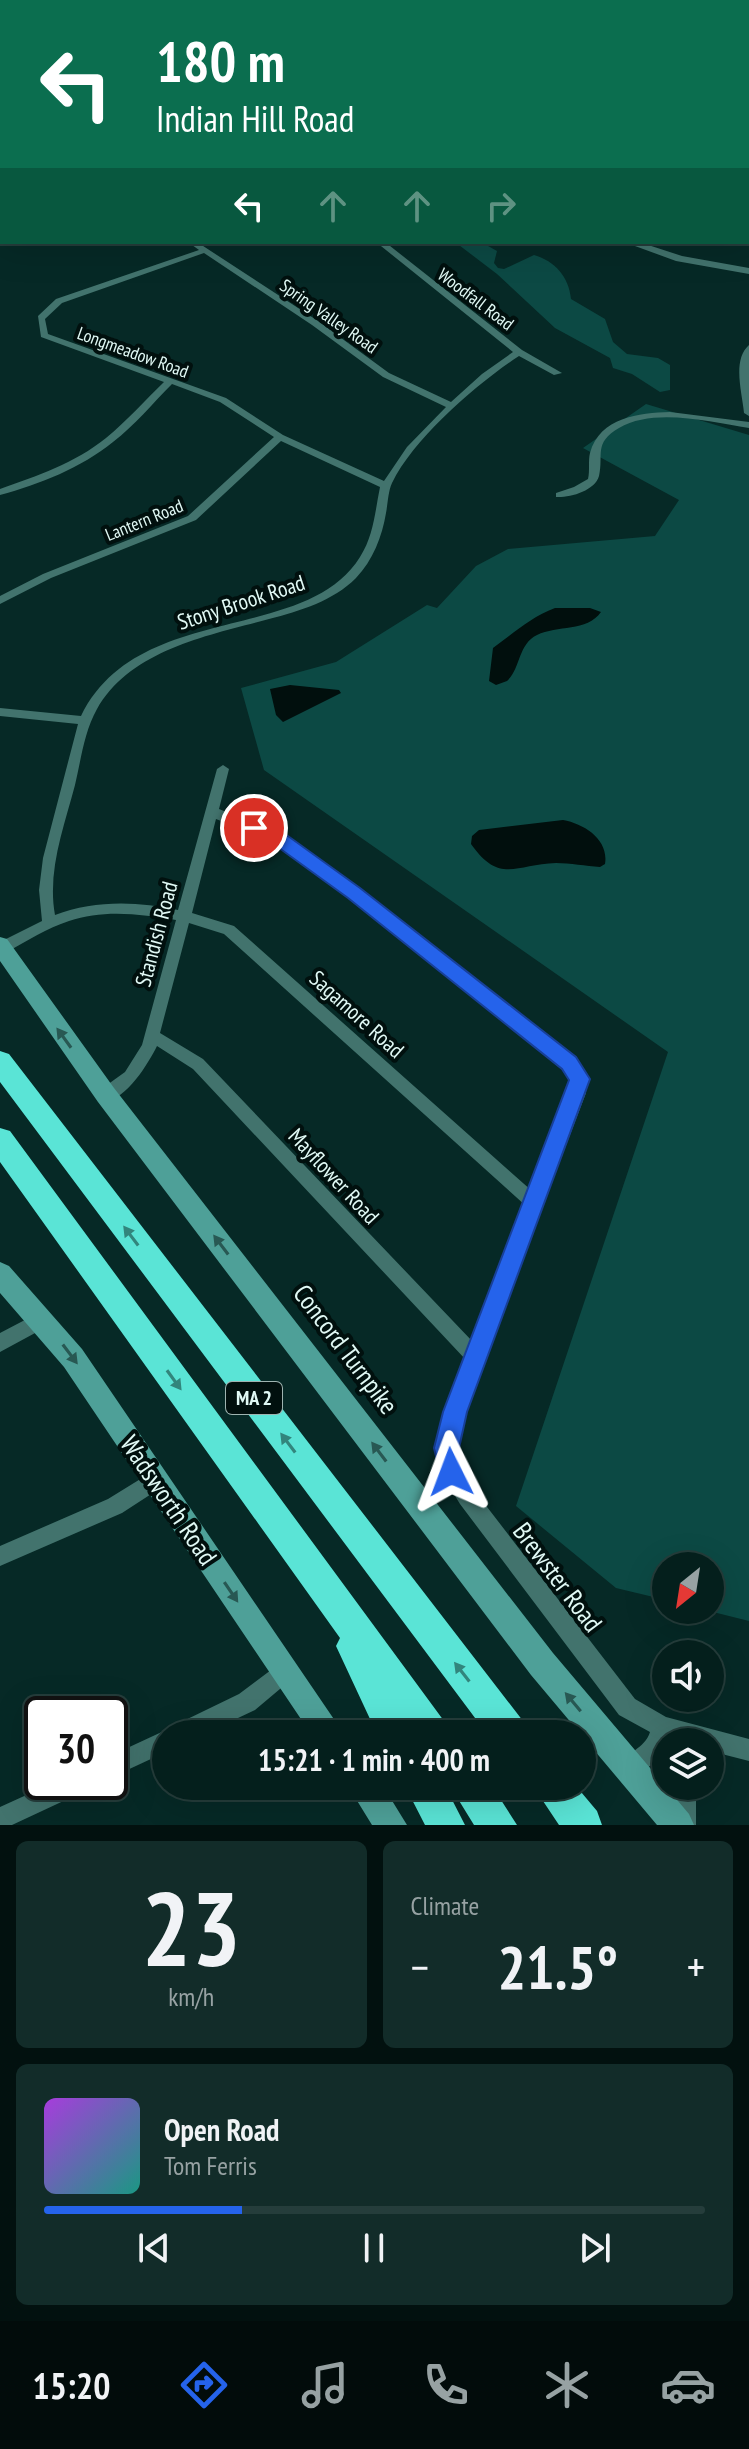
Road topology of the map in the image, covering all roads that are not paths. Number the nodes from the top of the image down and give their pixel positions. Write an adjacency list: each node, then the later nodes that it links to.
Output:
1 (194, 244): 4 (street, Spring Valley Road)
2 (383, 244): 7 (street, Woodfall Road)
3 (635, 244): 5 (street)
4 (203, 251): 9 (street, Longmeadow Road); 10 (street, Spring Valley Road)
5 (749, 271)
6 (749, 348): 11 (street)
7 (519, 352): 8 (street, Woodfall Road); 10 (street)
8 (557, 373)
9 (169, 382): 13 (street, Longmeadow Road); 15 (street)
10 (452, 406): 14 (street)
11 (749, 413)
12 (749, 425): 16 (street)
13 (280, 437): 14 (street, Longmeadow Road); 17 (street, Lantern Road)
14 (385, 485): 19 (street, Stony Brook Road)
15 (0, 492)
16 (560, 495)
17 (0, 601)
18 (0, 712): 19 (street)
19 (86, 721): 23 (street, Stony Brook Road)
20 (223, 769): 21 (street, Standish Road)
21 (212, 812): 22 (street, Standish Road); 29 (street, Brewster Road)
22 (183, 917): 23 (street, Sagamore Road); 25 (street, Standish Road); 29 (street, Sagamore Road)
23 (49, 923): 24 (street, Sagamore Road)
24 (1, 947): 27 (main road, Concord Turnpike, one-way to 24)
25 (153, 1036): 27 (street, Standish Road); 33 (street, Mayflower Road)
26 (0, 1062): 42 (highway, MA 2, one-way to 26)
27 (106, 1095): 49 (main road, Concord Turnpike, one-way to 27)
28 (0, 1140): 36 (highway, MA 2, one-way to 36)
29 (533, 1202): 33 (street, Brewster Road)
30 (0, 1274): 31 (main road, Wadsworth Road)
31 (42, 1320): 32 (street); 34 (main road, Wadsworth Road, one-way to 34)
32 (0, 1343)
33 (474, 1356): 43 (street, Brewster Road)
34 (155, 1480): 35 (street); 37 (main road, Wadsworth Road, one-way to 37)
35 (0, 1556)
36 (321, 1583): 40 (highway); 41 (highway, MA 2)
37 (286, 1671): 38 (street); 39 (main road, Wadsworth Road)
38 (210, 1720)
39 (319, 1720)
40 (389, 1720)
41 (421, 1720)
42 (499, 1720)
43 (662, 1727): 44 (street, Brewster Road); 49 (street)
44 (665, 1728)
45 (724, 1744): 47 (street, Brewster Road)
46 (152, 1748): 48 (street)
47 (749, 1750)
48 (128, 1759)
49 (629, 1768): 61 (main road, Concord Turnpike)
50 (41, 1800): 56 (street)
51 (374, 1800): 57 (main road)
52 (432, 1800): 58 (highway)
53 (479, 1800): 59 (highway)
54 (563, 1800): 60 (highway)
55 (685, 1800): 62 (street)
56 (0, 1819)
57 (391, 1825)
58 (446, 1825)
59 (498, 1825)
60 (583, 1825)
61 (678, 1825)
62 (685, 1825)

